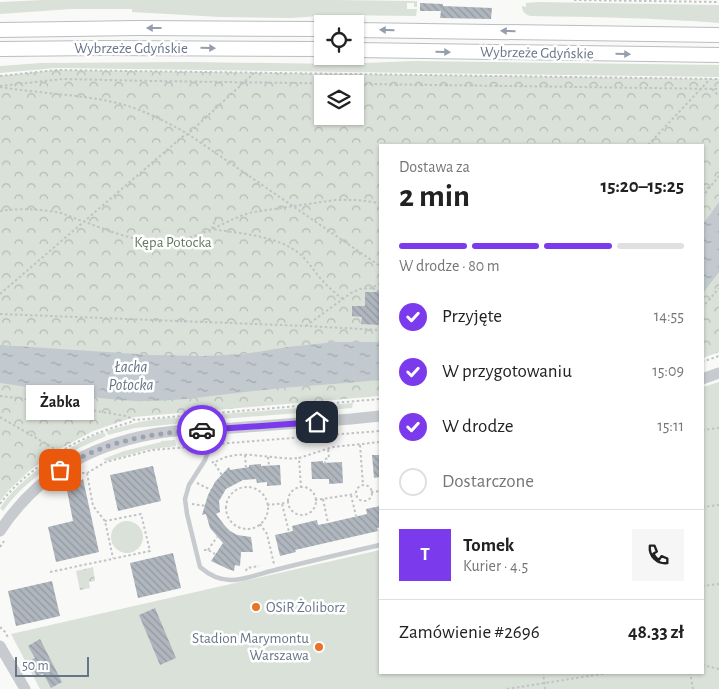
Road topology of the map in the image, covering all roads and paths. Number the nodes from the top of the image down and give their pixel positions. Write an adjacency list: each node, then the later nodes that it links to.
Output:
1 (574, 0): 2 (path)
2 (719, 2)
3 (314, 29): 4 (main road, Wybrzeże Gdyńskie, one-way to 4)
4 (0, 30)
5 (364, 30): 6 (main road, Wybrzeże Gdyńskie, one-way to 5)
6 (719, 35)
7 (0, 49): 8 (main road, Wybrzeże Gdyńskie, one-way to 8)
8 (314, 50)
9 (364, 50): 10 (main road, Wybrzeże Gdyńskie, one-way to 10)
10 (719, 55)
11 (254, 73): 12 (path); 13 (path); 15 (path)
12 (0, 76)
13 (710, 79): 14 (path); 17 (path)
14 (719, 79)
15 (244, 82): 16 (path); 17 (path); 21 (path)
16 (0, 86): 21 (path)
17 (700, 89): 18 (path); 22 (path)
18 (712, 89): 19 (path); 20 (path)
19 (719, 89)
20 (719, 96)
21 (188, 134): 28 (path); 33 (path)
22 (649, 144)
23 (719, 176): 24 (path)
24 (710, 187): 25 (path); 26 (path)
25 (704, 188)
26 (704, 194)
27 (379, 203): 28 (path)
28 (292, 206): 31 (path); 35 (path)
29 (249, 209): 31 (path)
30 (0, 211): 33 (path)
31 (254, 212): 34 (path)
32 (216, 217): 34 (path)
33 (84, 222): 34 (path); 40 (path)
34 (212, 229): 41 (path)
35 (379, 265)
36 (379, 284): 37 (path)
37 (373, 288): 39 (path); 41 (path)
38 (719, 288): 42 (path)
39 (379, 291)
40 (0, 294)
41 (343, 299): 44 (path)
42 (704, 306)
43 (0, 314): 44 (path)
44 (306, 326): 45 (path)
45 (379, 330)
46 (719, 356): 47 (path)
47 (704, 361)
48 (719, 373): 49 (street)
49 (704, 378)
50 (0, 396): 54 (path)
51 (379, 399): 54 (path)
52 (379, 416): 56 (street)
53 (0, 417): 63 (path)
54 (135, 420): 63 (path)
55 (719, 428): 57 (path)
56 (212, 429): 61 (lane); 99 (street)
57 (704, 430)
58 (379, 431): 61 (path)
59 (379, 442): 60 (path)
60 (360, 444): 62 (path); 76 (path)
61 (209, 445): 73 (path); 108 (lane)
62 (328, 448): 66 (path); 68 (path)
63 (60, 452): 87 (path)
64 (245, 455): 65 (path); 67 (path); 71 (path)
65 (268, 456): 66 (path); 70 (path)
66 (299, 458): 77 (path)
67 (214, 463): 69 (path); 74 (path)
68 (325, 464)
69 (209, 465)
70 (268, 466)
71 (246, 467)
72 (74, 473): 73 (path)
73 (87, 473): 96 (path)
74 (223, 477)
75 (198, 479): 78 (path)
76 (363, 485): 80 (path); 82 (path)
77 (301, 488): 85 (path); 86 (path)
78 (211, 490)
79 (379, 491): 80 (path)
80 (371, 492): 82 (path)
81 (351, 494): 82 (path); 84 (path); 95 (path)
82 (356, 494)
83 (190, 499): 88 (path)
84 (323, 499): 85 (path); 97 (path)
85 (315, 500): 86 (path)
86 (288, 503): 89 (path)
87 (0, 504)
88 (190, 504): 91 (path); 94 (path)
89 (282, 504): 92 (path); 100 (path)
90 (719, 504): 93 (path)
91 (207, 506)
92 (267, 506): 98 (path); 98 (path)
93 (704, 507)
94 (191, 510)
95 (356, 516)
96 (105, 521): 106 (path); 106 (path)
97 (328, 523)
98 (260, 524): 108 (path)
99 (0, 531)
100 (289, 532)
101 (217, 537): 103 (path)
102 (379, 545): 108 (lane)
103 (208, 550): 104 (path); 105 (path)
104 (201, 551)
105 (215, 554)
106 (113, 559): 109 (path)
107 (266, 565): 110 (path)
108 (273, 566)
109 (50, 572)
110 (246, 572)
111 (719, 584): 112 (path)
112 (704, 586)
113 (0, 646): 115 (street)
114 (0, 651): 115 (street)
115 (10, 661): 122 (street)
116 (704, 666): 117 (path)
117 (719, 669)
118 (542, 674): 121 (path)
119 (601, 674): 121 (path)
120 (690, 674): 125 (path)
121 (544, 683): 123 (path); 124 (path)
122 (25, 689)
123 (508, 689)
124 (545, 689)
125 (693, 689)

